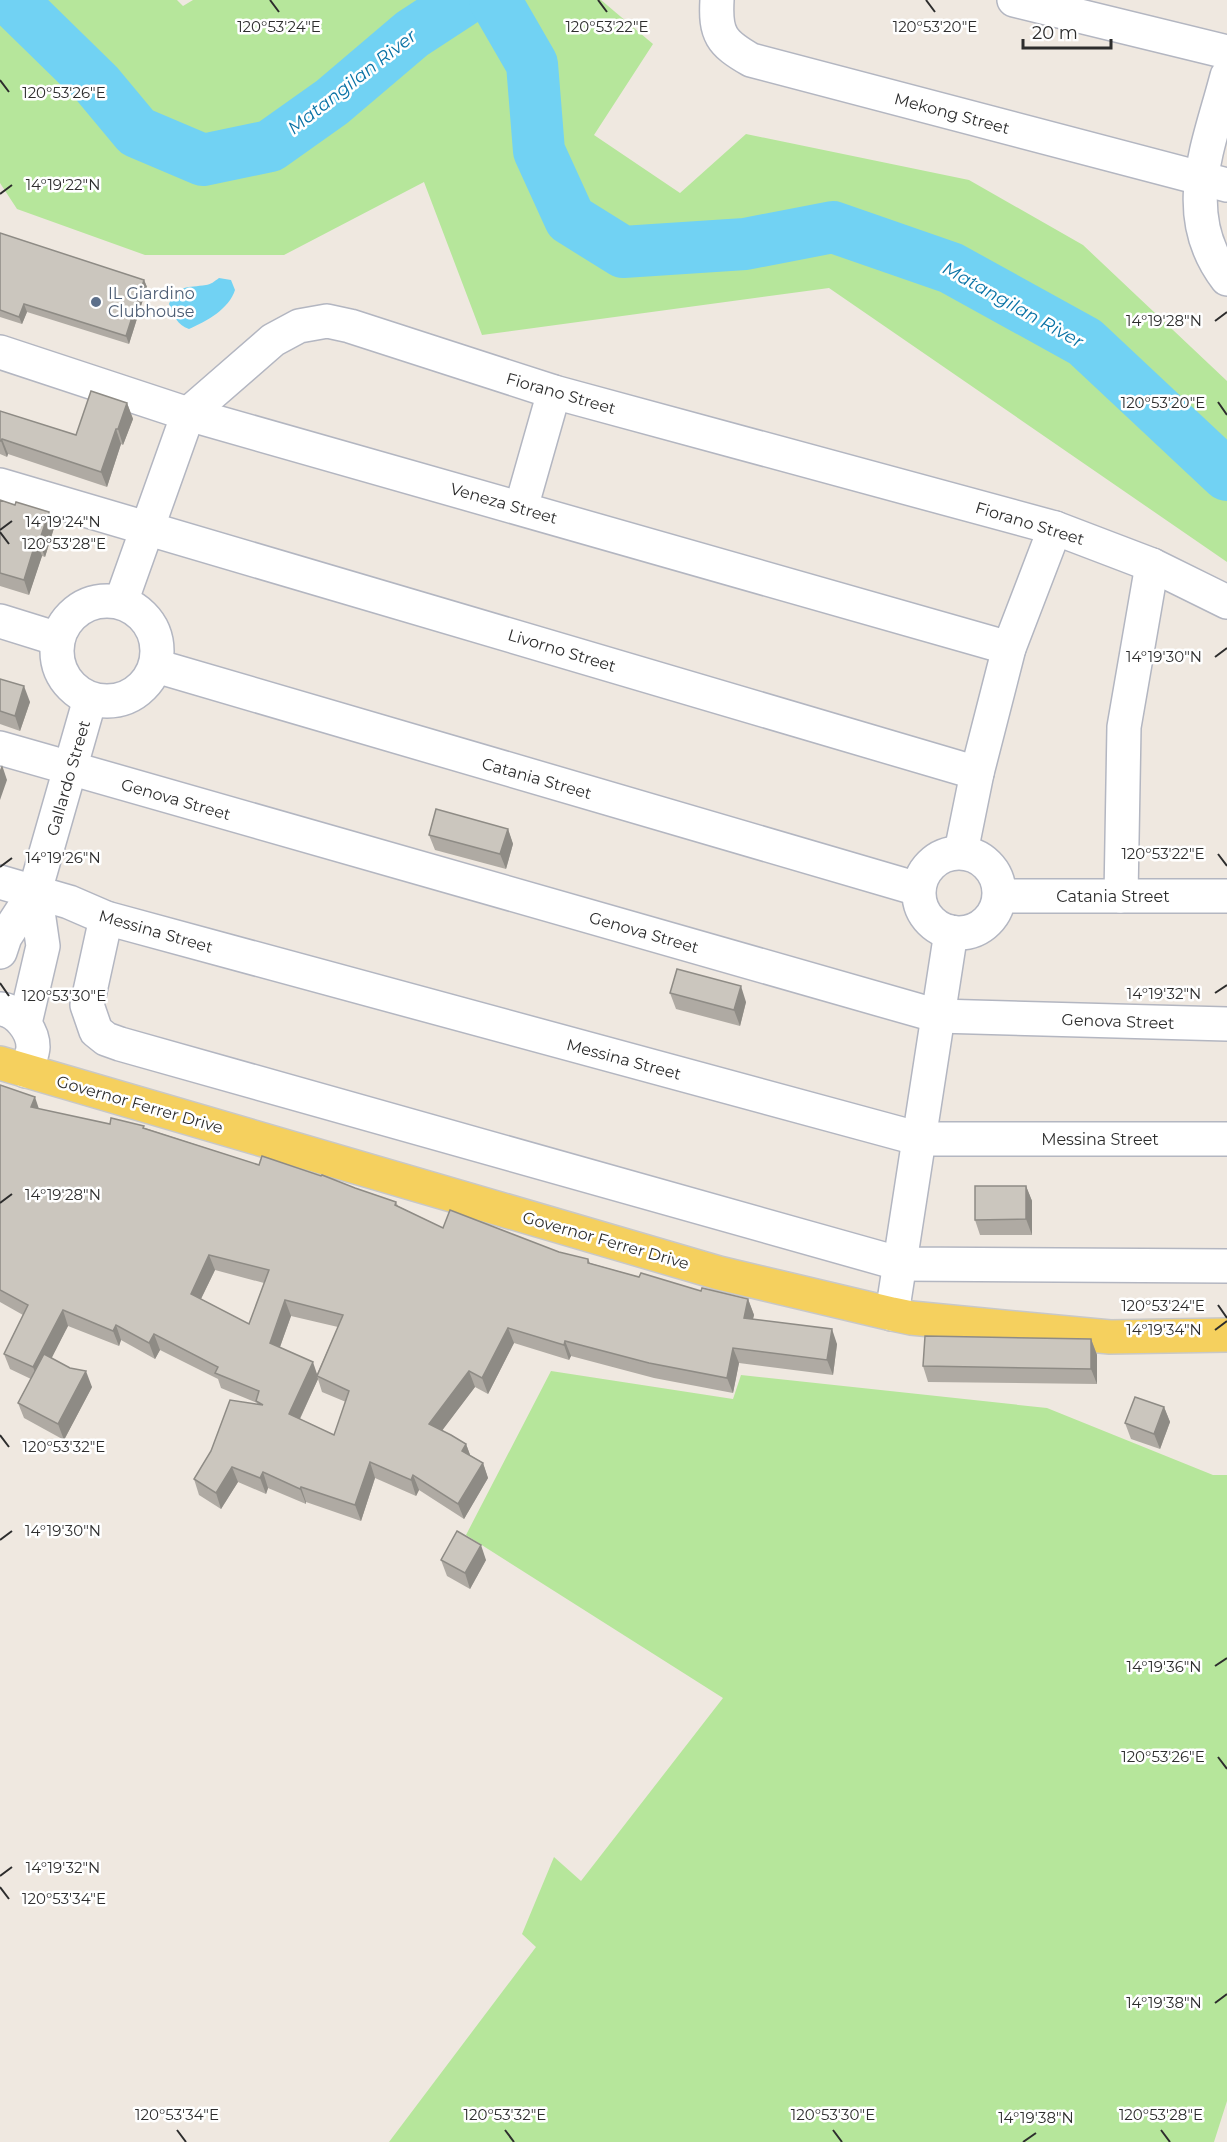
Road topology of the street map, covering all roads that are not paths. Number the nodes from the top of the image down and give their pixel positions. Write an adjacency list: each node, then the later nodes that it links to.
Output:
1 (717, 0): 5 (street, Mekong Street)
2 (1014, 0): 3 (street)
3 (1227, 52)
4 (1227, 76): 5 (street)
5 (1214, 181): 6 (street)
6 (1227, 279)
7 (0, 352): 9 (street, Veneza Street)
8 (554, 392): 9 (street, Fiorano Street); 11 (street); 13 (street, Fiorano Street)
9 (188, 414): 11 (street, Veneza Street); 12 (street, Fiorano Street)
10 (0, 485): 12 (street, Livorno Street)
11 (521, 508): 19 (street, Veneza Street)
12 (148, 527): 15 (street, Fiorano Street); 24 (street, Livorno Street)
13 (1054, 528): 14 (street, Fiorano Street); 19 (street)
14 (1152, 565): 16 (street, Fiorano Street); 30 (street)
15 (121, 602): 18 (street); 20 (street)
16 (1227, 602)
17 (0, 621): 18 (street)
18 (58, 639): 21 (street)
19 (1010, 648): 24 (street)
20 (156, 666): 21 (street); 27 (street, Catania Street)
21 (90, 699): 23 (street, Gallardo Street)
22 (0, 748): 23 (street, Genova Street)
23 (71, 769): 28 (street, Gallardo Street); 36 (street, Genova Street)
24 (977, 773): 25 (street)
25 (961, 852): 27 (street); 29 (street)
26 (0, 882): 28 (street, Messina Street)
27 (918, 889): 33 (street)
28 (35, 891): 32 (street, Messina Street); 34 (street); 35 (street)
29 (999, 896): 30 (street, Catania Street); 33 (street)
30 (1120, 896): 31 (street, Catania Street)
31 (1227, 896)
32 (106, 918): 39 (street, Messina Street); 41 (street)
33 (951, 933): 36 (street)
34 (0, 951)
35 (13, 1016): 38 (street)
36 (938, 1016): 37 (street, Genova Street); 39 (street)
37 (1227, 1024)
38 (13, 1067): 43 (main road, Governor Ferrer Drive)
39 (920, 1139): 40 (street, Messina Street); 41 (street)
40 (1227, 1139)
41 (901, 1264): 42 (street); 43 (street)
42 (1227, 1266)
43 (892, 1314): 44 (main road, Governor Ferrer Drive)
44 (1227, 1335)

